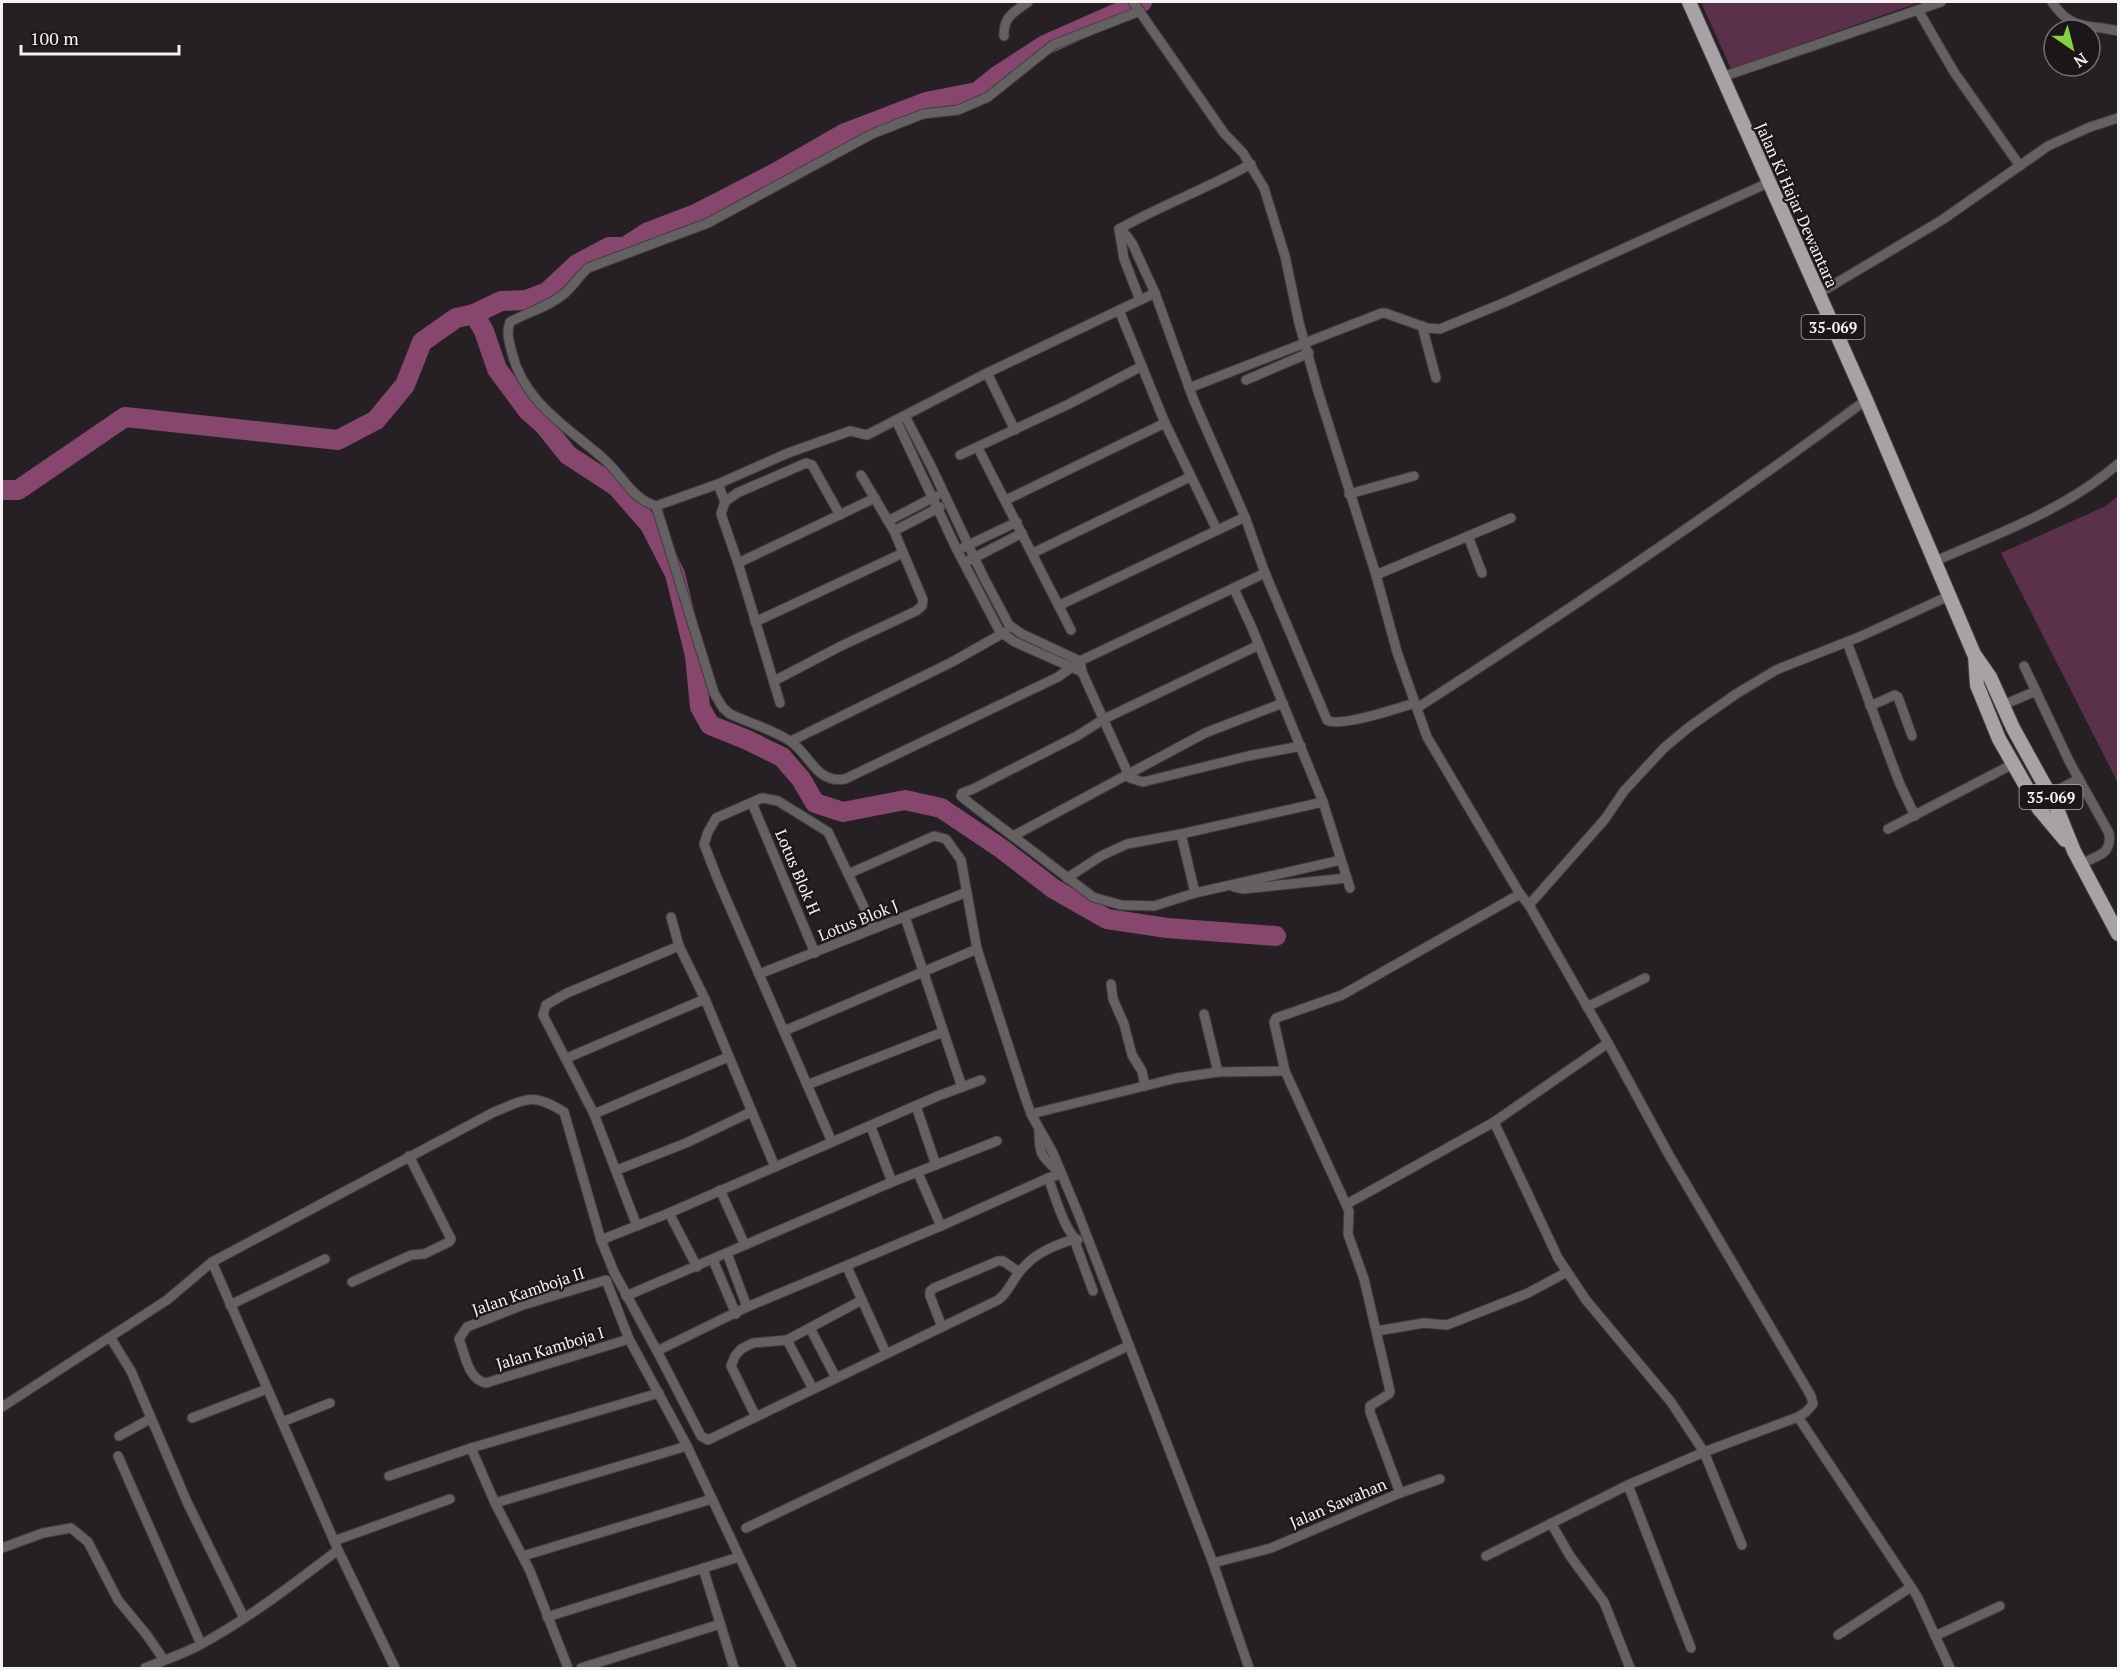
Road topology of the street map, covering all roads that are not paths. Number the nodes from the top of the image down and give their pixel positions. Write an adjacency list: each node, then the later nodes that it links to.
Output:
1 (1028, 2): 8 (street)
2 (1689, 2): 9 (main road, Jalan Ki Hajar Dewantara / 35-069)
3 (1941, 2): 6 (street)
4 (2052, 2): 7 (street)
5 (1136, 6): 11 (street); 45 (street)
6 (1918, 10): 9 (street); 12 (street)
7 (2118, 31)
8 (1004, 36)
9 (1722, 77): 13 (main road, Jalan Ki Hajar Dewantara / 35-069)
10 (2118, 118): 12 (street)
11 (1251, 164): 14 (street); 20 (street)
12 (2020, 166): 16 (street)
13 (1770, 183): 16 (main road, Jalan Ki Hajar Dewantara / 35-069); 19 (street)
14 (1119, 229): 15 (street); 17 (street)
15 (1155, 293): 17 (street); 26 (street)
16 (1818, 294): 27 (main road, Jalan Ki Hajar Dewantara / 35-069)
17 (1140, 300): 18 (street)
18 (1119, 310): 22 (street); 23 (street)
19 (1422, 326): 20 (street); 24 (street)
20 (1306, 343): 21 (street); 26 (street)
21 (1309, 353): 25 (street); 39 (street)
22 (1142, 366): 29 (street); 30 (street)
23 (987, 373): 28 (street); 30 (street)
24 (1436, 378)
25 (1246, 380)
26 (1189, 388): 48 (street)
27 (1866, 400): 61 (main road, Jalan Ki Hajar Dewantara / 35-069); 86 (street)
28 (901, 418): 37 (street); 38 (street); 40 (street)
29 (1165, 423): 36 (street); 42 (street)
30 (1015, 430): 31 (street)
31 (978, 448): 32 (street); 42 (street)
32 (960, 455)
33 (2118, 464): 61 (street)
34 (861, 475): 41 (street)
35 (1414, 476): 39 (street)
36 (1190, 477): 52 (street); 59 (street)
37 (718, 484): 43 (street); 45 (street)
38 (943, 493): 40 (street); 44 (street)
39 (1349, 494): 66 (street)
40 (932, 497): 46 (street); 50 (street)
41 (875, 498): 47 (street); 50 (street)
42 (1006, 500): 51 (street)
43 (725, 502): 47 (street); 62 (street)
44 (948, 504): 46 (street); 56 (street)
45 (656, 506): 90 (street)
46 (937, 508): 53 (street); 57 (street)
47 (840, 515): 62 (street)
48 (1245, 517): 52 (street); 64 (street)
49 (1511, 518): 55 (street)
50 (888, 520): 53 (street)
51 (1017, 522): 54 (street); 56 (street)
52 (1216, 530): 69 (street)
53 (894, 531): 58 (street)
54 (1022, 533): 59 (street); 60 (street)
55 (1468, 537): 65 (street); 66 (street)
56 (968, 546): 57 (street); 60 (street)
57 (957, 550): 63 (street)
58 (903, 553): 70 (street); 81 (street)
59 (1033, 553): 69 (street)
60 (974, 558): 63 (street); 71 (street)
61 (1935, 561): 68 (main road, Jalan Ki Hajar Dewantara / 35-069)
62 (738, 563): 70 (street)
63 (964, 563): 73 (street)
64 (1265, 573): 67 (street); 86 (street)
65 (1482, 573)
66 (1376, 575): 86 (street)
67 (1234, 589): 75 (street); 77 (street)
68 (1951, 595): 74 (street); 76 (main road, Jalan Ki Hajar Dewantara / 35-069)
69 (1060, 604): 72 (street)
70 (755, 622): 81 (street)
71 (1011, 627): 73 (street); 77 (street)
72 (1071, 630)
73 (1003, 634): 79 (street); 90 (street)
74 (1847, 642): 87 (street); 113 (street)
75 (1259, 645): 84 (street); 88 (street)
76 (1974, 654): 85 (main road, Jalan Ki Hajar Dewantara / 35-069); 92 (main road, Jalan Ki Hajar Dewantara / 35-069)
77 (1080, 660): 79 (street); 80 (street)
78 (2024, 666): 82 (street)
79 (1072, 668): 80 (street); 90 (street)
80 (1082, 672): 88 (street)
81 (774, 681): 83 (street)
82 (2036, 690): 85 (street); 94 (street)
83 (780, 703)
84 (1283, 703): 91 (street); 93 (street)
85 (2007, 703): 95 (main road, Jalan Ki Hajar Dewantara / 35-069)
86 (1416, 706): 112 (street)
87 (1869, 706): 89 (street); 98 (street)
88 (1104, 719): 93 (street); 101 (street)
89 (1912, 736)
90 (791, 741)
91 (1301, 746): 93 (street); 96 (street)
92 (2011, 761): 98 (street); 102 (main road, Jalan Ki Hajar Dewantara / 35-069)
93 (1129, 774): 101 (street)
94 (2075, 782): 95 (street); 104 (street)
95 (2054, 793): 102 (main road, Jalan Ki Hajar Dewantara / 35-069)
96 (1323, 802): 100 (street); 103 (street)
97 (752, 803): 105 (street); 120 (street, Lotus Blok H); 122 (street)
98 (1913, 812): 99 (street)
99 (1888, 829)
100 (1181, 834): 106 (street); 111 (street)
101 (1013, 836): 106 (street)
102 (2074, 851): 104 (main road, Jalan Ki Hajar Dewantara / 35-069)
103 (1341, 860): 107 (street); 108 (street)
104 (2087, 861): 117 (main road, Jalan Ki Hajar Dewantara / 35-069)
105 (848, 874): 110 (street); 116 (street)
106 (1067, 878): 111 (street)
107 (1347, 878): 108 (street); 109 (street)
108 (1230, 886): 111 (street)
109 (1350, 888)
110 (967, 892): 115 (street, Lotus Blok J); 119 (street)
111 (1195, 893)
112 (1520, 894): 113 (street); 133 (street, Jalan Sawahan)
113 (1529, 905): 126 (street)
114 (670, 917): 118 (street)
115 (905, 917): 116 (street, Lotus Blok J); 121 (street)
116 (874, 928): 120 (street, Lotus Blok J)
117 (2118, 934)
118 (679, 946): 125 (street); 132 (street)
119 (976, 949): 121 (street); 142 (street)
120 (815, 953): 122 (street, Lotus Blok J)
121 (923, 971): 128 (street); 129 (street)
122 (759, 974): 128 (street)
123 (1645, 978): 126 (street)
124 (1111, 984): 137 (street)
125 (705, 999): 131 (street); 132 (street)
126 (1587, 1007): 130 (street)
127 (1204, 1014): 134 (street)
128 (784, 1031): 136 (street)
129 (943, 1032): 136 (street); 138 (street)
130 (1608, 1043): 143 (street); 196 (street)
131 (728, 1057): 140 (street); 141 (street)
132 (567, 1058): 141 (street)
133 (1285, 1071): 134 (street); 156 (street, Jalan Sawahan)
134 (1220, 1072): 137 (street)
135 (981, 1080): 138 (street)
136 (807, 1085): 146 (street)
137 (1145, 1086): 142 (street)
138 (962, 1087): 139 (street)
139 (916, 1106): 144 (street); 148 (street)
140 (751, 1112): 149 (street); 150 (street)
141 (594, 1114): 150 (street)
142 (1031, 1114): 152 (street)
143 (1494, 1122): 156 (street); 171 (street)
144 (871, 1127): 146 (street); 154 (street)
145 (997, 1141): 148 (street)
146 (832, 1142): 149 (street)
147 (409, 1156): 161 (street); 167 (street); 172 (street)
148 (936, 1165): 151 (street)
149 (775, 1167): 155 (street)
150 (617, 1170): 158 (street)
151 (918, 1173): 154 (street); 159 (street)
152 (1060, 1173): 153 (street); 162 (street)
153 (1048, 1178): 159 (street); 160 (street)
154 (892, 1182): 163 (street)
155 (720, 1190): 157 (street); 163 (street)
156 (1349, 1212): 181 (street, Jalan Sawahan)
157 (669, 1213): 158 (street); 168 (street)
158 (637, 1226): 161 (street)
159 (941, 1226): 169 (street)
160 (1074, 1239): 162 (street); 170 (street); 173 (street)
161 (601, 1240): 174 (street)
162 (1089, 1243): 185 (street)
163 (745, 1245): 164 (street)
164 (727, 1253): 166 (street); 177 (street)
165 (325, 1259): 176 (street)
166 (713, 1260): 168 (street); 178 (street)
167 (212, 1262): 176 (street); 182 (street)
168 (697, 1267): 174 (street)
169 (847, 1267): 175 (street); 177 (street)
170 (1019, 1272): 179 (street); 179 (street)
171 (1567, 1272): 181 (street); 203 (street)
172 (352, 1282)
173 (1093, 1291)
174 (626, 1296): 186 (street)
175 (862, 1300): 180 (street); 187 (street)
176 (230, 1305): 190 (street)
177 (747, 1307): 178 (street)
178 (736, 1314): 186 (street)
179 (942, 1327): 187 (street)
180 (810, 1328): 184 (street); 188 (street)
181 (1377, 1331): 208 (street, Jalan Sawahan)
182 (110, 1337): 194 (street); 198 (street)
183 (629, 1339): 189 (street, Jalan Kamboja I); 189 (street, Jalan Kamboja II); 192 (street)
184 (787, 1340): 191 (street); 195 (street)
185 (1128, 1346): 213 (street); 220 (street)
186 (657, 1351): 195 (street)
187 (886, 1353): 188 (street)
188 (836, 1378): 191 (street)
189 (480, 1382)
190 (267, 1389): 197 (street); 199 (street)
191 (813, 1389): 195 (street)
192 (659, 1393): 201 (street); 202 (street)
193 (330, 1403): 199 (street)
194 (2, 1407)
195 (756, 1417)
196 (1798, 1417): 203 (street); 222 (street)
197 (192, 1418)
198 (150, 1419): 200 (street); 225 (street)
199 (282, 1422): 214 (street)
200 (119, 1436)
201 (687, 1446): 210 (street); 211 (street)
202 (471, 1448): 205 (street); 211 (street)
203 (1704, 1452): 207 (street); 215 (street)
204 (118, 1456): 229 (street)
205 (389, 1476)
206 (1440, 1479): 208 (street)
207 (1628, 1485): 212 (street); 230 (street)
208 (1400, 1493): 220 (street, Jalan Sawahan)
209 (450, 1499): 214 (street)
210 (712, 1499): 217 (street); 219 (street)
211 (495, 1503): 217 (street)
212 (1551, 1523): 218 (street); 239 (street)
213 (746, 1528)
214 (336, 1545): 225 (street); 233 (street)
215 (1742, 1545)
216 (2, 1548): 231 (street)
217 (523, 1556): 224 (street)
218 (1486, 1556)
219 (739, 1557): 221 (street); 237 (street)
220 (1213, 1563): 238 (street)
221 (703, 1568): 224 (street); 226 (street)
222 (1911, 1587): 227 (street); 228 (street)
223 (2000, 1606): 228 (street)
224 (547, 1617): 234 (street)
225 (244, 1618): 229 (street)
226 (720, 1624): 235 (street); 236 (street)
227 (1838, 1635)
228 (1935, 1636): 240 (street)
229 (201, 1644): 231 (street)
230 (1691, 1648)
231 (160, 1664): 232 (street)
232 (145, 1668)
233 (395, 1668)
234 (568, 1668)
235 (581, 1668)
236 (734, 1668)
237 (792, 1668)
238 (1249, 1668)
239 (1630, 1668)
240 (1950, 1668)

